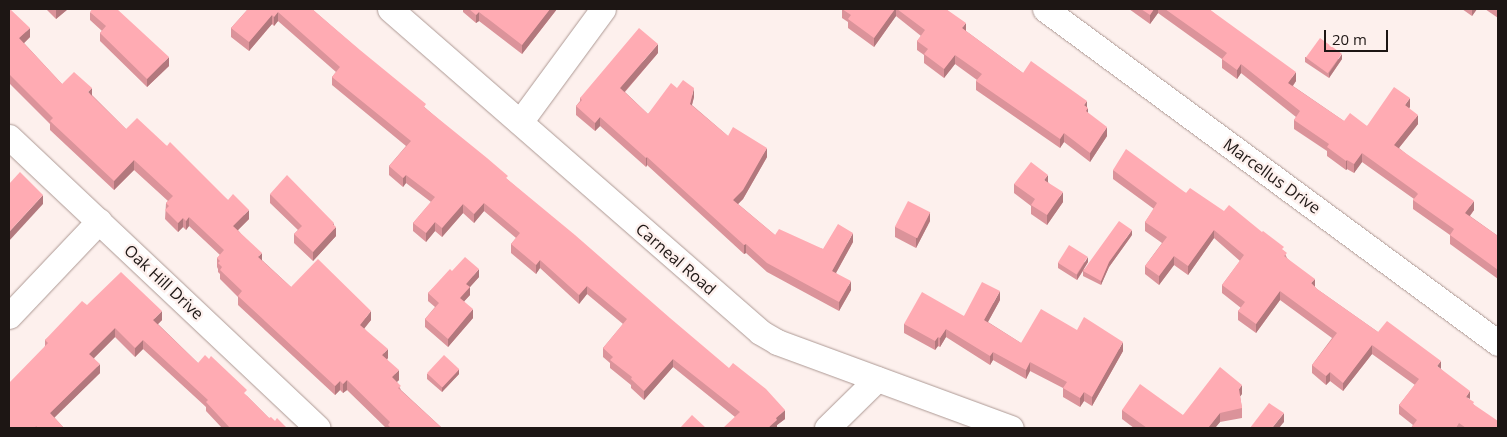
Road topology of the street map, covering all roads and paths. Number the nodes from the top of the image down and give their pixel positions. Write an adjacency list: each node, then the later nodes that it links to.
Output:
1 (390, 9): 4 (street, Carneal Road)
2 (603, 9): 4 (street)
3 (1045, 9): 8 (street, Marcellus Drive)
4 (520, 122): 9 (street, Carneal Road)
5 (9, 138): 6 (street, Oak Hill Drive)
6 (99, 221): 7 (street); 10 (street, Oak Hill Drive)
7 (9, 316)
8 (1498, 343)
9 (877, 380): 11 (street); 12 (street, Carneal Road)
10 (318, 428)
11 (827, 428)
12 (1011, 428)

